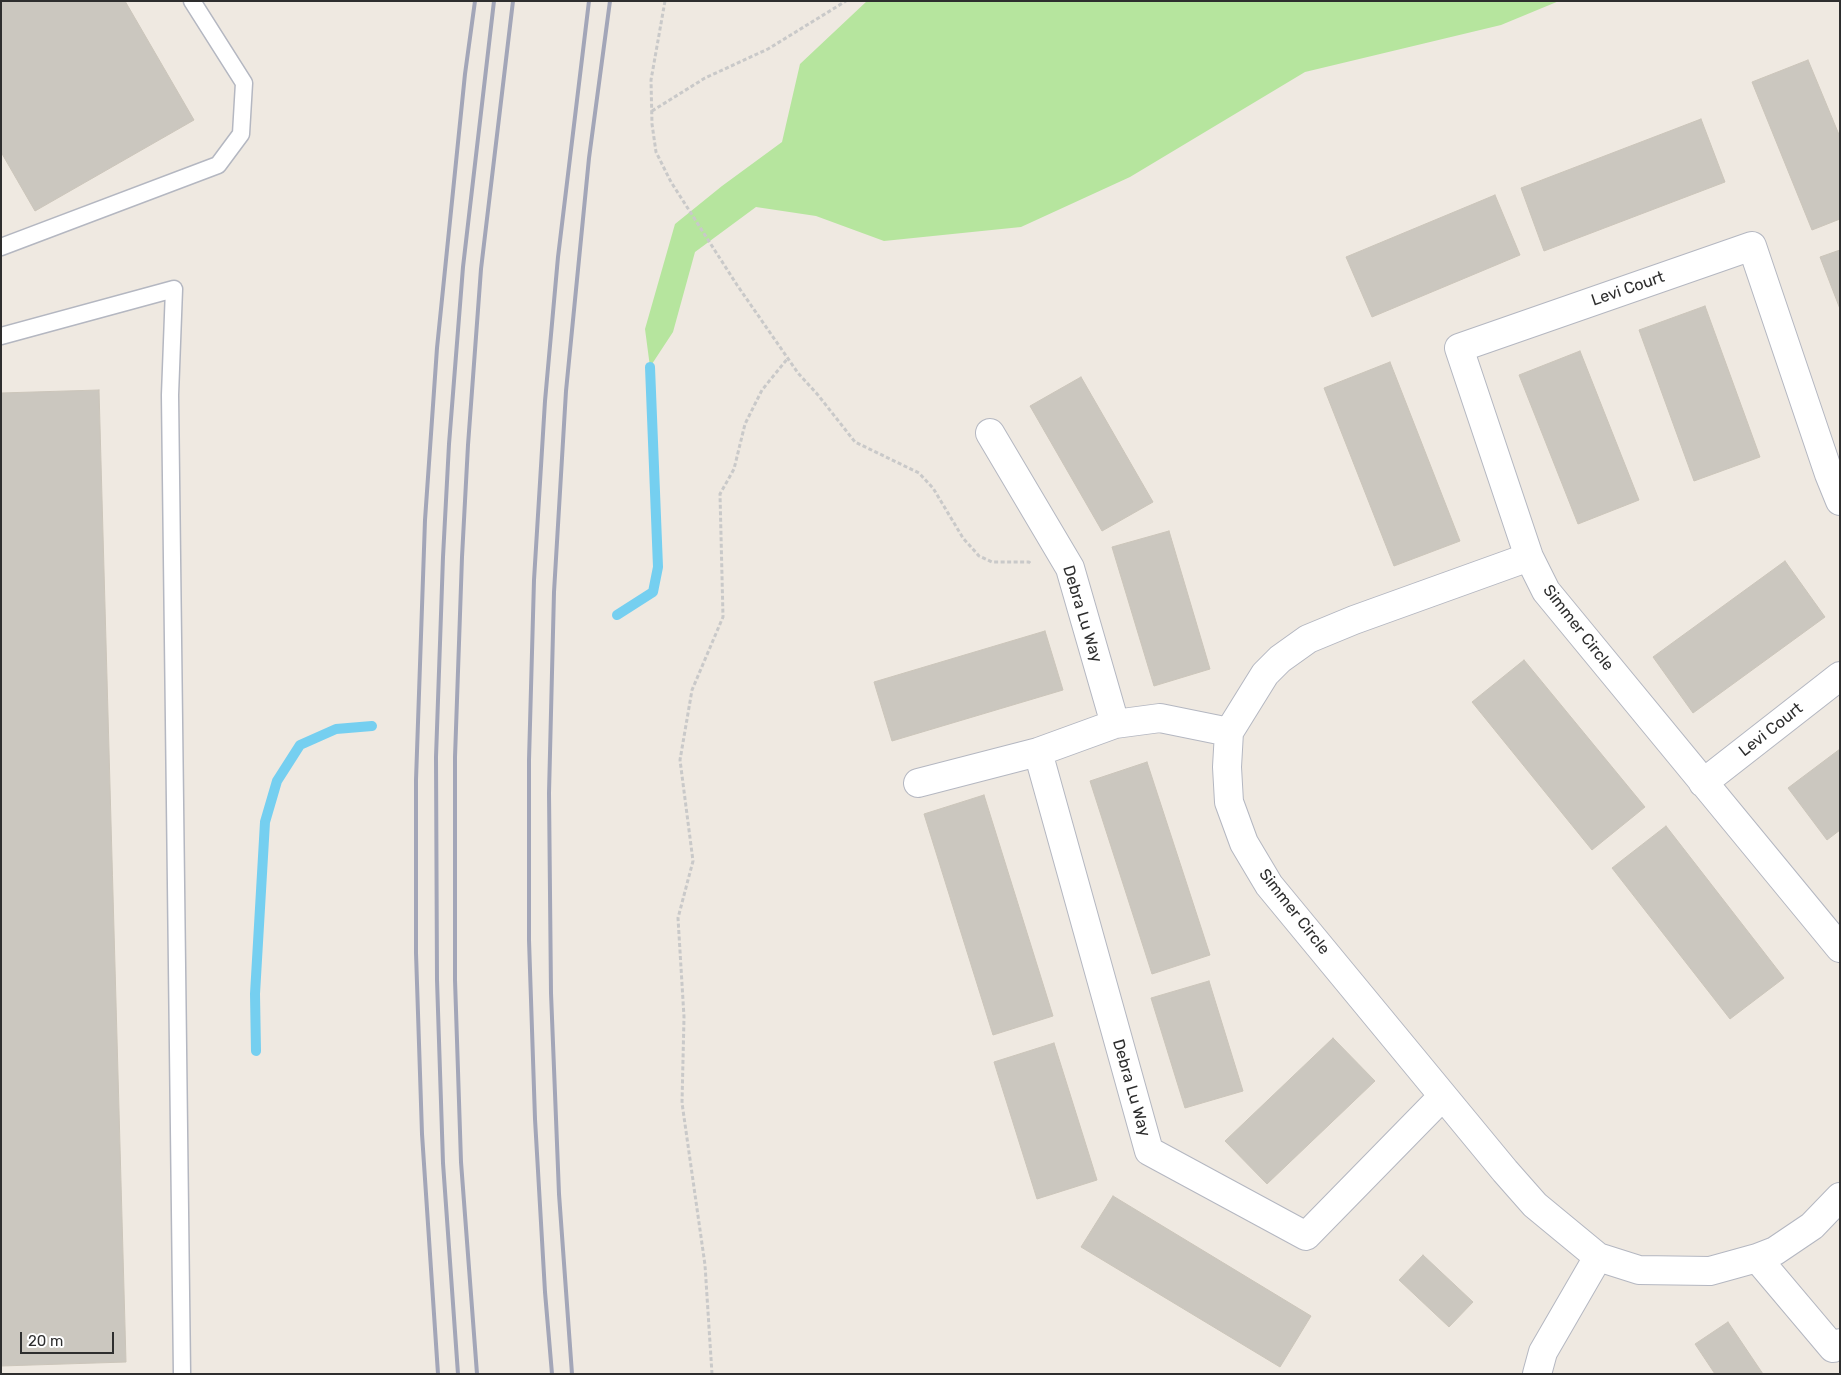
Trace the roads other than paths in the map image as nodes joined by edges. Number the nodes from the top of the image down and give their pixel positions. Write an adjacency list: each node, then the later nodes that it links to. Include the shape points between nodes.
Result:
1 (192, 1): 2 (lane, via 244,83 241,134 218,165)
2 (1, 247)
3 (1, 336): 19 (lane, via 174,289 170,395)
4 (990, 433): 8 (street, Debra Lu Way, via 1070,568)
5 (1840, 501): 6 (street, Levi Court, via 1752,246 1459,348)
6 (1529, 557): 9 (street, Simmer Circle, via 1354,620 1308,640 1265,674); 12 (street, Simmer Circle, via 1546,590)
7 (1840, 676): 12 (street, Levi Court)
8 (1115, 724): 9 (street, via 1160,718); 10 (street)
9 (1229, 732): 14 (street, Simmer Circle, via 1230,802 1244,843 1269,885)
10 (1038, 752): 11 (street); 14 (street, Debra Lu Way, via 1149,1151 1306,1236)
11 (918, 782)
12 (1703, 784): 13 (street, Simmer Circle)
13 (1840, 948)
14 (1442, 1096): 16 (street, Simmer Circle, via 1535,1205)
15 (1840, 1197): 17 (street, Simmer Circle, via 1812,1226 1775,1251)
16 (1598, 1257): 17 (street, Simmer Circle, via 1639,1270 1672,1272 1710,1271); 20 (street, via 1543,1352)
17 (1757, 1258): 18 (street, via 1833,1348)
18 (1840, 1343)
19 (182, 1374)
20 (1537, 1374)

